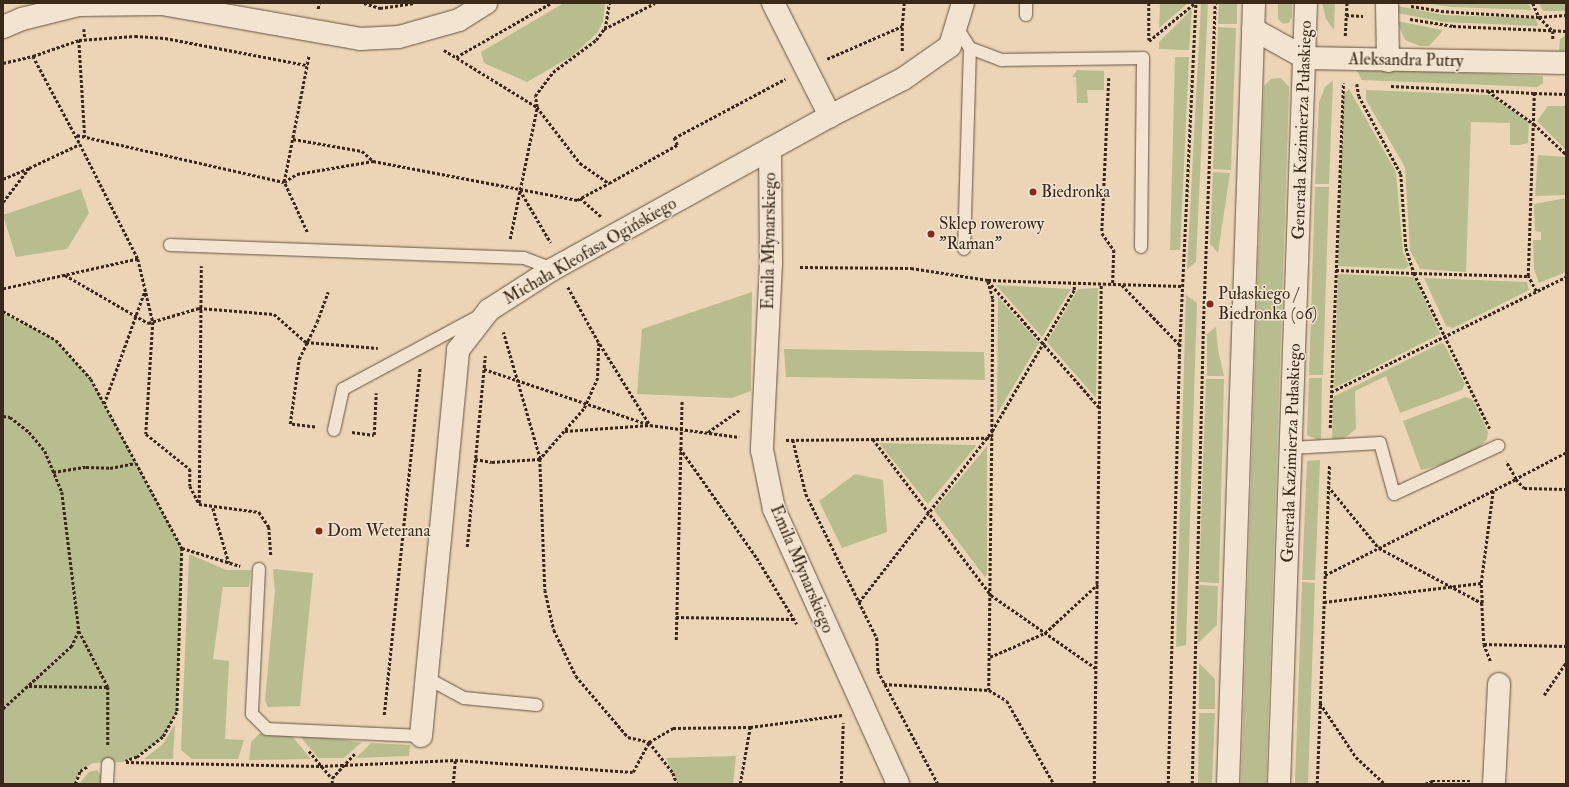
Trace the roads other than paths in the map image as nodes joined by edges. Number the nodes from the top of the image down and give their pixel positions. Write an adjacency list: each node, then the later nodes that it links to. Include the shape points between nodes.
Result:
1 (486, 3): 8 (street, via 459,20 433,29 399,37 360,39 162,4 78,5 22,19)
2 (773, 3): 14 (street)
3 (963, 3): 7 (street, Michała Kleofasa Ogińskiego)
4 (1254, 3): 9 (street)
5 (1306, 3): 11 (street, Generała Kazimierza Pułaskiego)
6 (1393, 9): 12 (street)
7 (956, 26): 10 (lane); 14 (street, Michała Kleofasa Ogińskiego, via 950,46 903,79)
8 (3, 27)
9 (1253, 29): 11 (street, Aleksandra Putry); 33 (street)
10 (970, 48): 17 (lane, via 1002,60 1143,58); 18 (lane)
11 (1305, 58): 12 (street, Aleksandra Putry); 23 (street, Generała Kazimierza Pułaskiego)
12 (1388, 61): 13 (street, Aleksandra Putry)
13 (1566, 63)
14 (830, 116): 15 (street, Michała Kleofasa Ogińskiego)
15 (770, 150): 19 (street, Michała Kleofasa Ogińskiego); 32 (street, Emila Młynarskiego, via 771,263 762,440 774,509)
16 (170, 245): 19 (lane, via 524,258)
17 (1141, 246)
18 (964, 250)
19 (559, 276): 20 (street, Michała Kleofasa Ogińskiego)
20 (489, 310): 21 (lane, via 343,388); 25 (street, Michała Kleofasa Ogińskiego, via 458,350)
21 (334, 430)
22 (1498, 446): 23 (lane, via 1394,494 1380,443)
23 (1291, 448): 34 (street, Generała Kazimierza Pułaskiego)
24 (259, 569): 28 (lane, via 252,714 267,729)
25 (427, 678): 27 (lane, via 464,698); 28 (street, Michała Kleofasa Ogińskiego)
26 (1499, 684): 30 (street)
27 (537, 705)
28 (421, 736)
29 (108, 764): 31 (lane)
30 (1494, 783)
31 (108, 784)
32 (898, 784)
33 (1228, 784)
34 (1279, 784)

